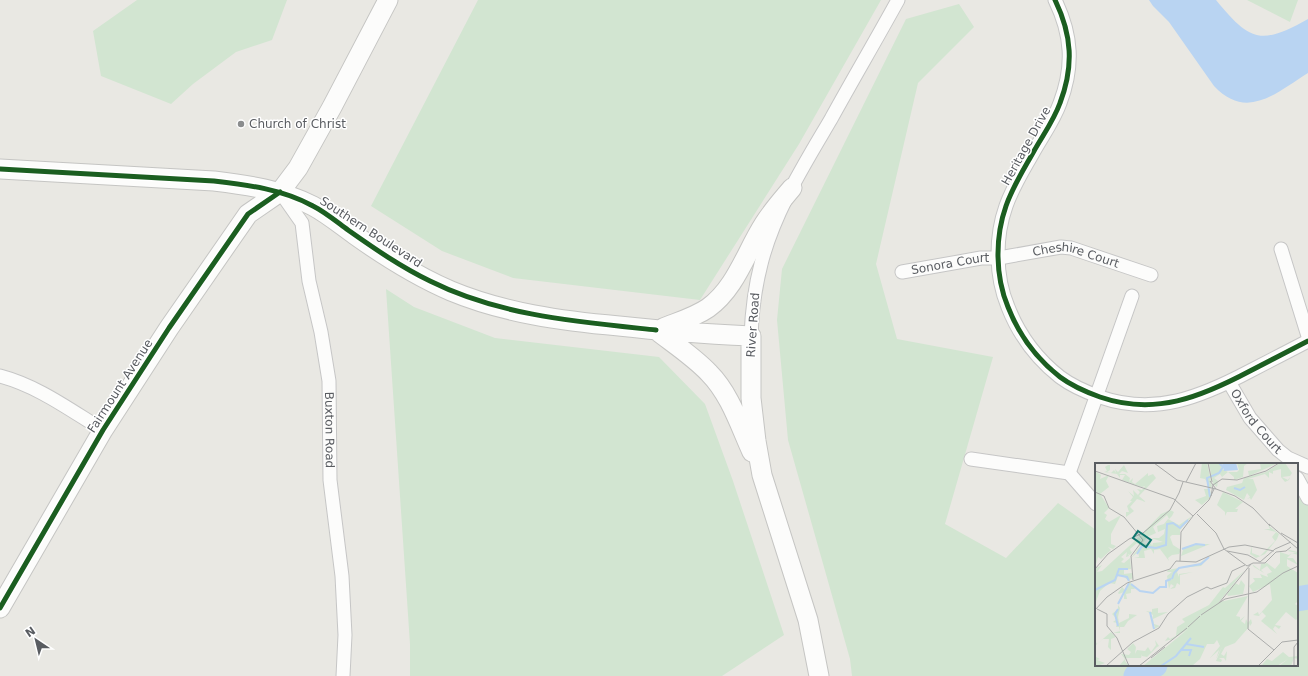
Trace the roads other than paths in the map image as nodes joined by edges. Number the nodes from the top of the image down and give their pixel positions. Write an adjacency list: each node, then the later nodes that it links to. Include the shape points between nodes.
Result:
1 (388, 0): 6 (main road, Fairmount Avenue, via 298,168)
2 (898, 0): 5 (street, River Road)
3 (1055, 0): 8 (street, Heritage Drive, via 1066,25 1069,42 1067,78 1060,104 1018,178 1006,205 999,242)
4 (0, 169): 6 (main road, Southern Boulevard, via 214,181)
5 (792, 188): 12 (main road, via 763,225 740,270 718,300 692,317); 13 (street, River Road, via 761,263 752,313)
6 (280, 192): 12 (main road, Southern Boulevard, via 314,206 397,264 452,292 495,306 539,316); 19 (main road, Fairmount Avenue, via 248,214 169,328); 30 (street, Buxton Road, via 302,222 309,281 329,381 330,480 342,576 345,635)
7 (1281, 249): 14 (street)
8 (999, 258): 9 (street, Sonora Court, via 981,258); 10 (street, Cheshire Court, via 1061,247 1071,248); 18 (street, Heritage Drive, via 1005,299 1024,339 1044,364 1062,378)
9 (902, 272)
10 (1151, 275)
11 (1132, 296): 18 (street)
12 (656, 330): 13 (main road, Southern Boulevard); 25 (main road, via 696,360 710,374 733,410)
13 (751, 336): 25 (main road, River Road, via 751,398)
14 (1308, 336)
15 (1308, 341): 17 (street, Heritage Drive)
16 (0, 376): 19 (street, via 47,395)
17 (1229, 382): 18 (street, Heritage Drive, via 1183,401 1160,404 1121,403); 21 (street, Oxford Court, via 1250,418)
18 (1096, 395): 24 (street)
19 (103, 430): 29 (main road, Fairmount Avenue)
20 (971, 459): 24 (street)
21 (1284, 461)
22 (1298, 464): 23 (street, Oxford Court)
23 (1308, 467)
24 (1069, 473): 28 (street)
25 (762, 475): 31 (main road, River Road, via 808,620)
26 (1298, 480): 27 (street)
27 (1308, 498)
28 (1095, 503)
29 (0, 608)
30 (343, 676)
31 (819, 676)

